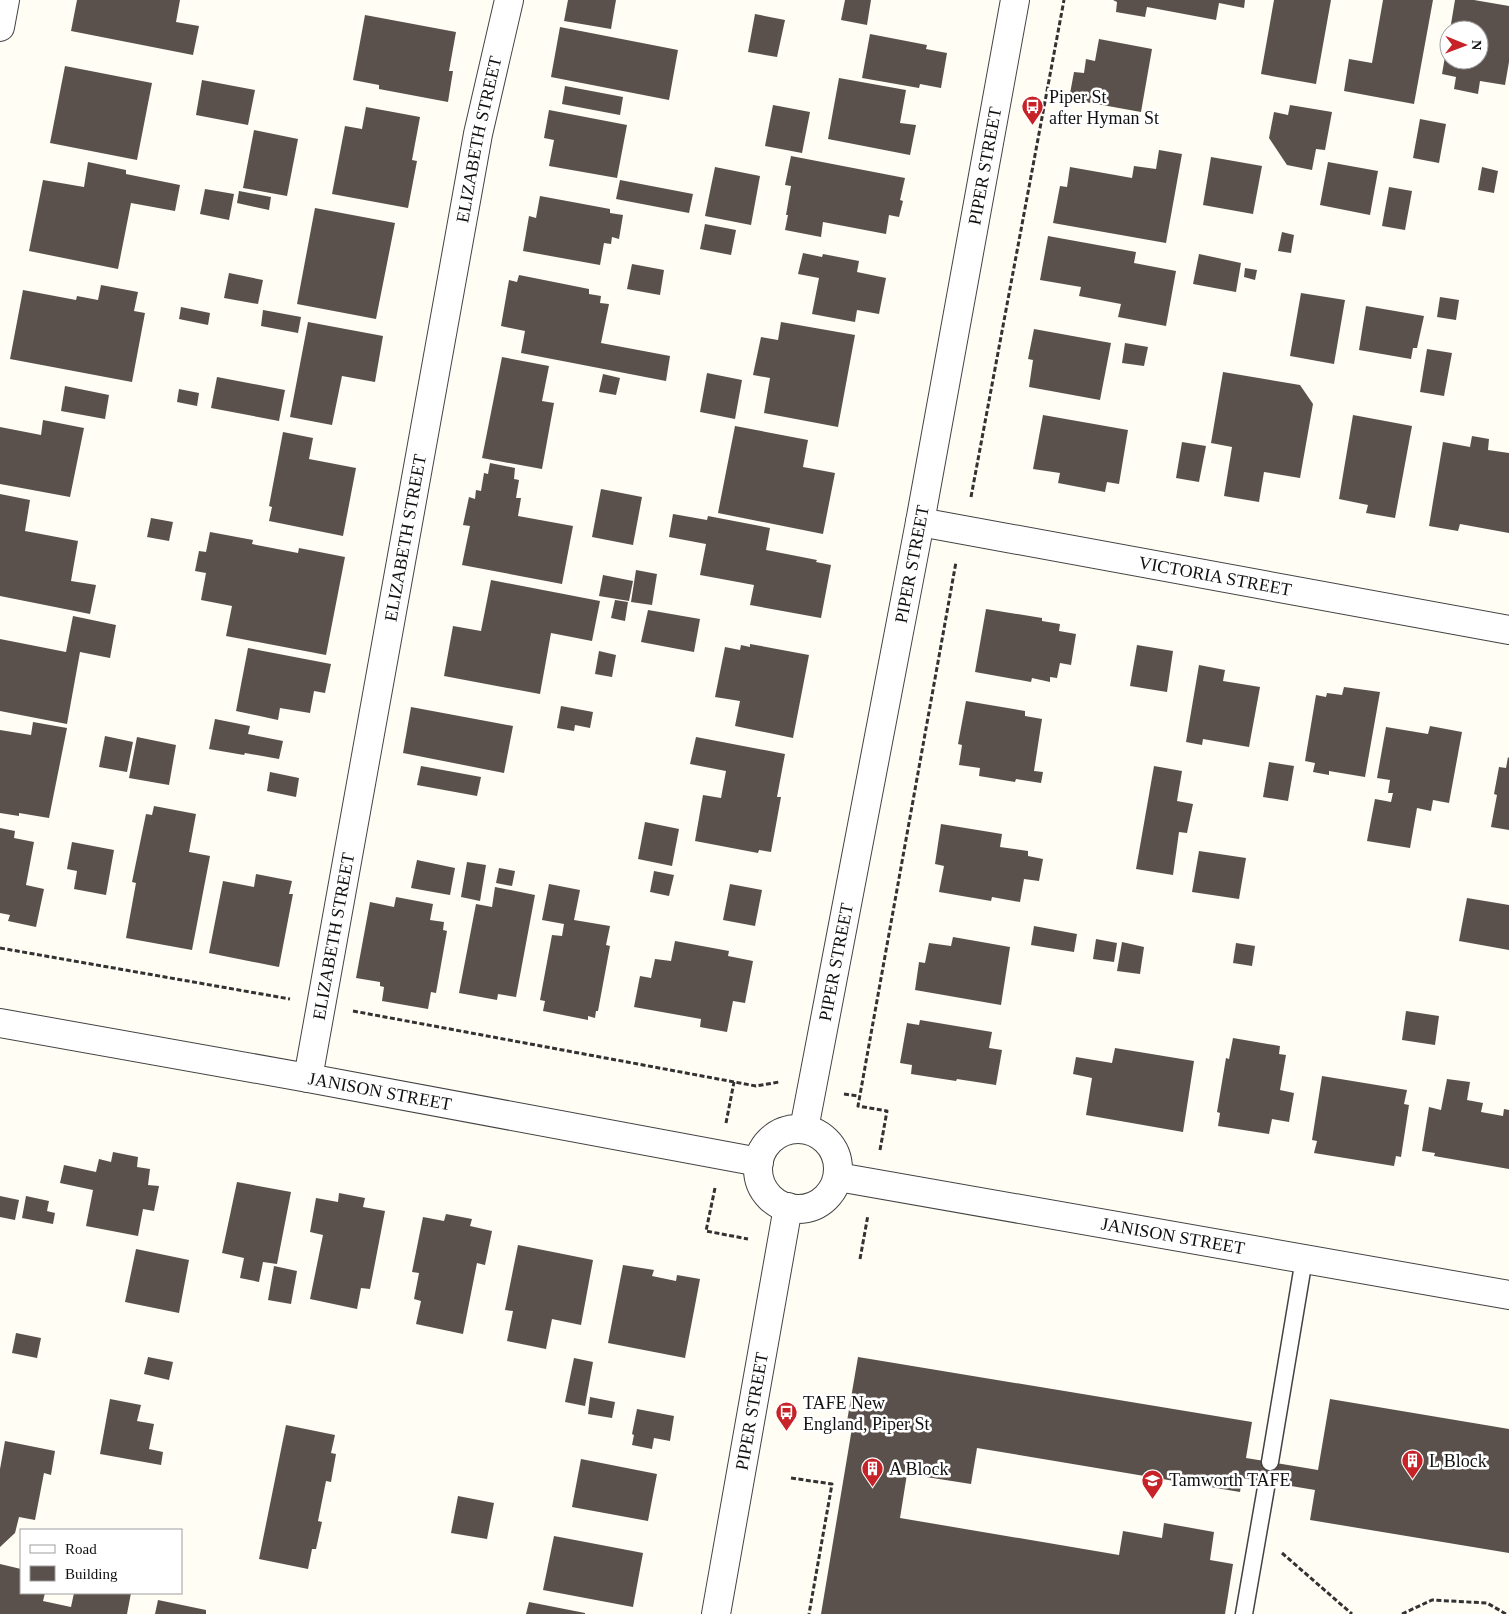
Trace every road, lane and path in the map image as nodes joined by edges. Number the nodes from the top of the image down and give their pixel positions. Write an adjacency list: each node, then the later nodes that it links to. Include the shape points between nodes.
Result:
1 (5, 0): 5 (street)
2 (509, 0): 14 (street, ELIZABETH STREET, via 478,134)
3 (1015, 0): 6 (street, PIPER STREET)
4 (1064, 0): 7 (path)
5 (0, 27)
6 (920, 522): 7 (street, VICTORIA STREET); 21 (street, PIPER STREET)
7 (965, 530): 9 (street, VICTORIA STREET)
8 (955, 567): 18 (path)
9 (1509, 630)
10 (0, 948): 11 (path)
11 (292, 1000)
12 (348, 1010): 15 (path)
13 (0, 1023): 14 (street, JANISON STREET)
14 (308, 1078): 22 (street, JANISON STREET)
15 (734, 1082): 16 (path, via 756,1086); 19 (path)
16 (780, 1082)
17 (847, 1094): 18 (path)
18 (860, 1096): 20 (path, via 858,1106 887,1111)
19 (729, 1110)
20 (884, 1127)
21 (804, 1129): 22 (street, via 792,1129 770,1140); 23 (street, via 827,1140 835,1151)
22 (759, 1162): 25 (street, via 765,1190 777,1203)
23 (838, 1177): 25 (street, via 825,1199 814,1206); 29 (street, JANISON STREET)
24 (712, 1199): 27 (path, via 706,1231)
25 (788, 1208): 35 (street, PIPER STREET)
26 (866, 1228): 28 (path)
27 (750, 1240)
28 (860, 1259)
29 (1304, 1259): 30 (street, JANISON STREET); 31 (lane)
30 (1509, 1295)
31 (1270, 1462)
32 (791, 1478): 36 (path, via 832,1484)
33 (1267, 1482): 34 (lane)
34 (1258, 1533): 37 (lane); 38 (path)
35 (716, 1614)
36 (810, 1614)
37 (1244, 1614)
38 (1352, 1614)
39 (1402, 1614): 40 (path, via 1432,1600 1487,1603)
40 (1506, 1614)

